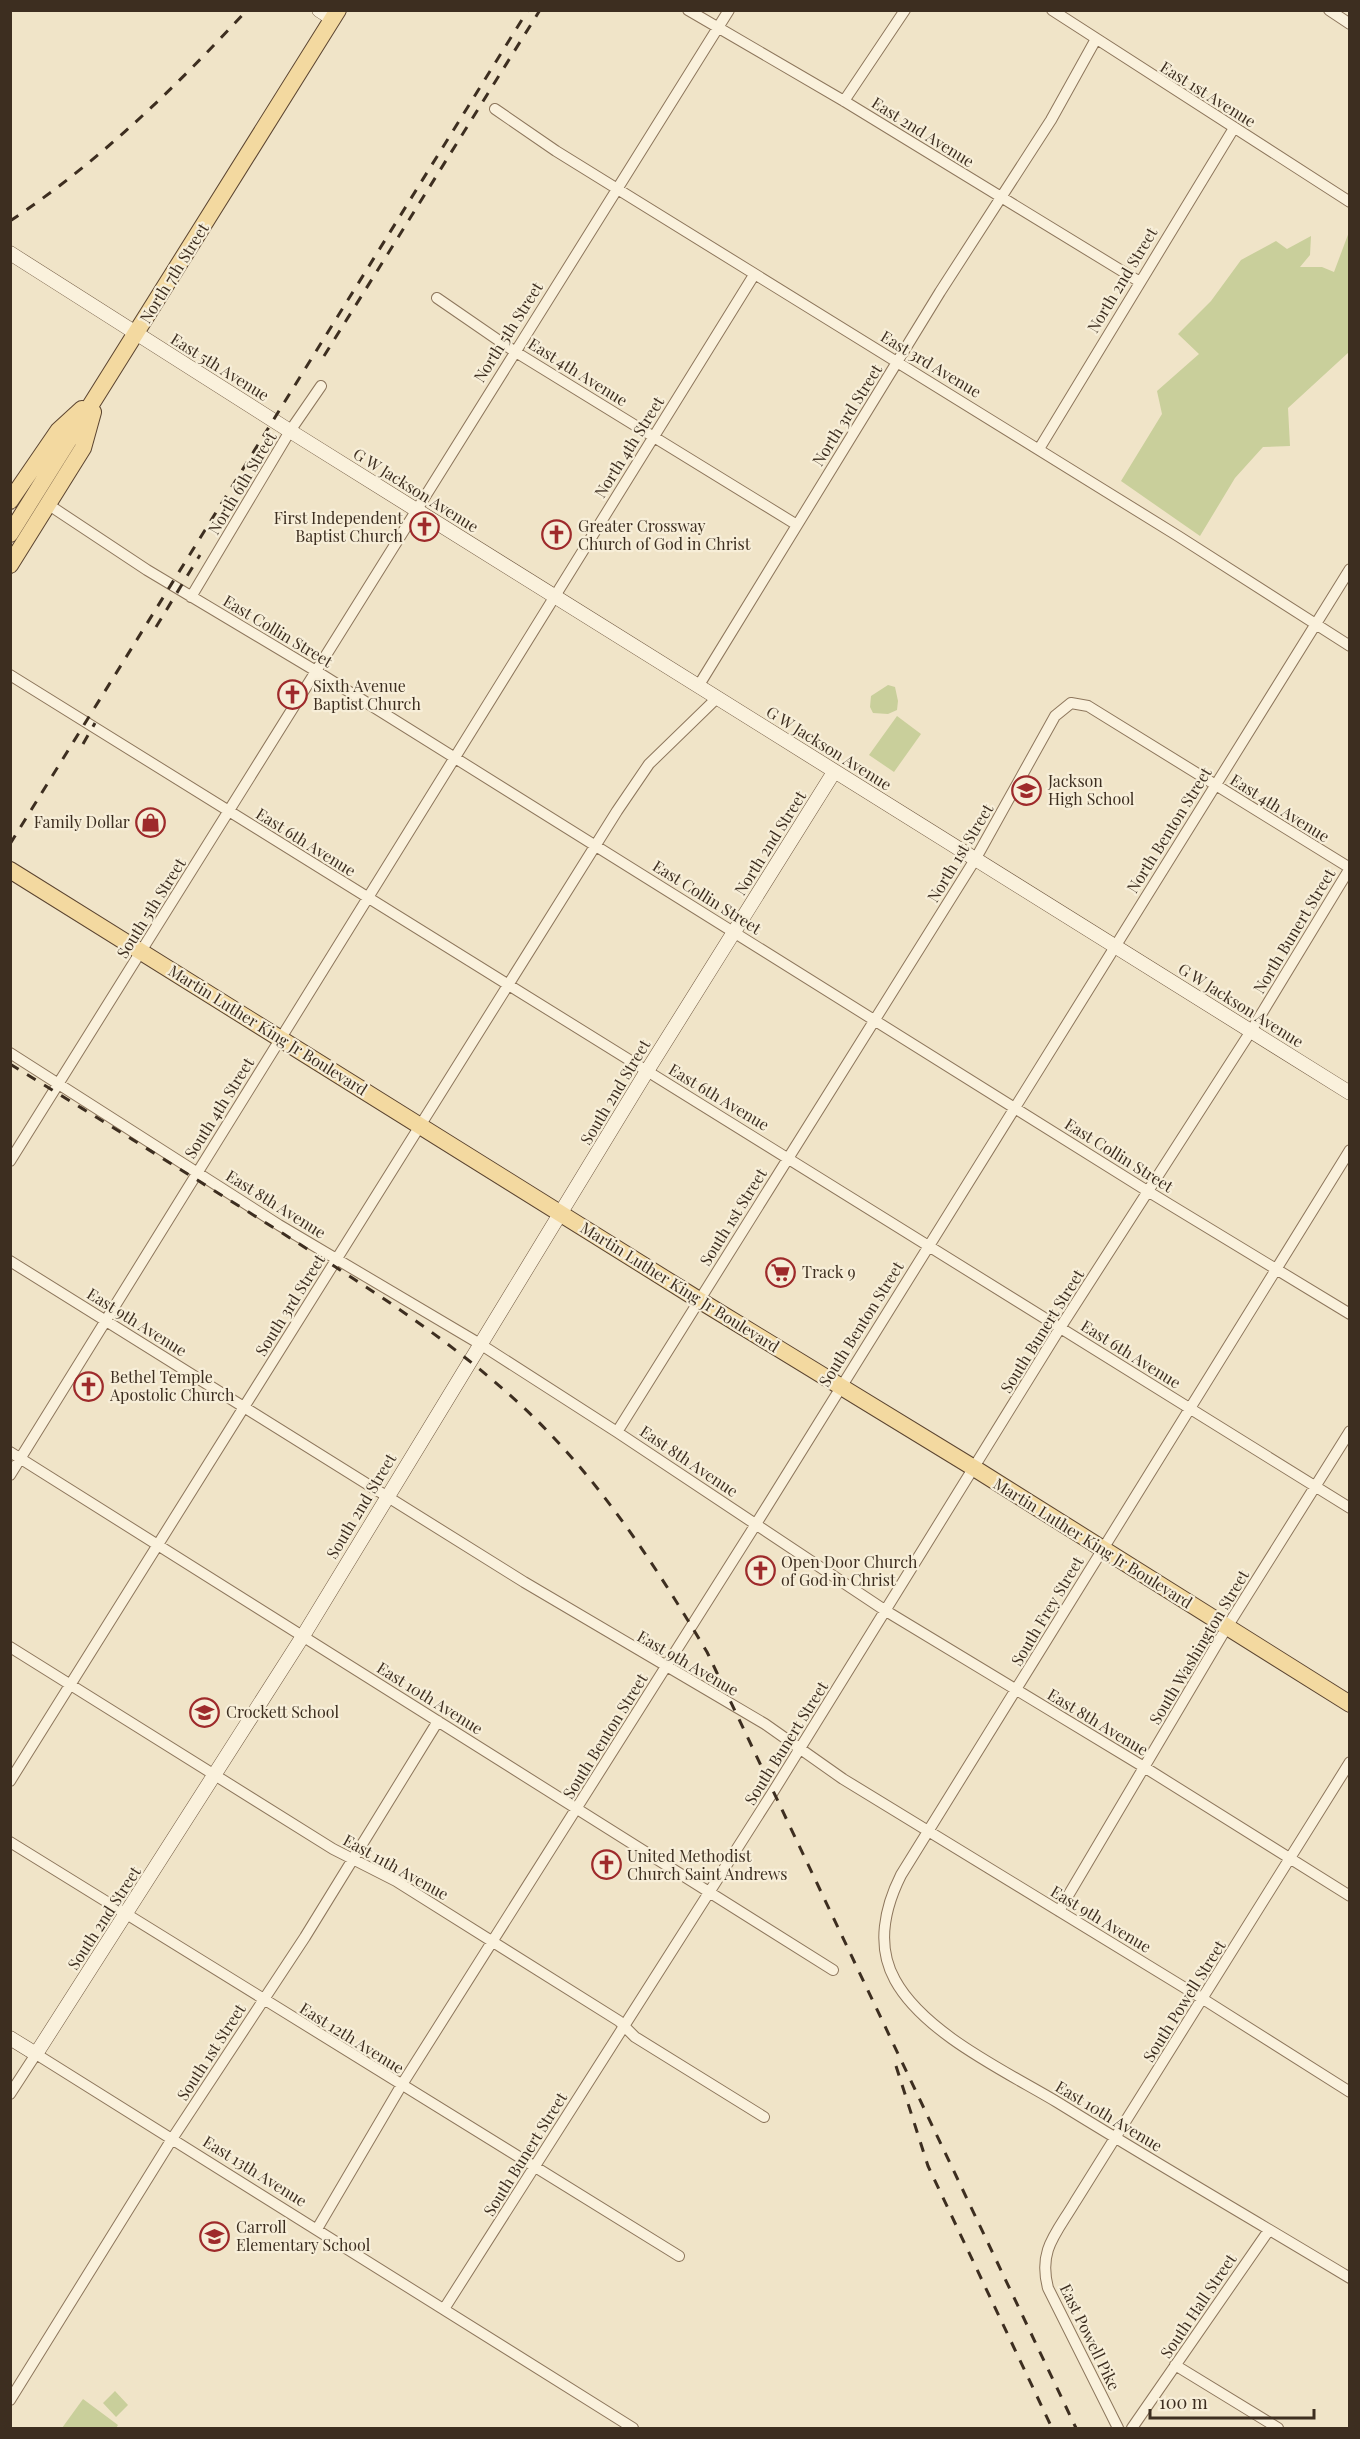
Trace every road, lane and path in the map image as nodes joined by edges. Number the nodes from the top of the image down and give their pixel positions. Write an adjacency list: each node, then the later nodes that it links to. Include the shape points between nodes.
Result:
1 (688, 10): 8 (street, East 2nd Avenue)
2 (729, 10): 8 (street, North 5th Street)
3 (905, 10): 10 (street)
4 (1052, 10): 9 (street, East 1st Avenue)
5 (1329, 10): 7 (street)
6 (330, 13): 20 (main road, North 7th Street)
7 (1350, 24)
8 (717, 29): 10 (street, East 2nd Avenue); 13 (street, North 5th Street)
9 (1096, 39): 12 (street, East 1st Avenue); 14 (street, North 3rd Street, via 1051,120)
10 (844, 101): 14 (street, East 2nd Avenue)
11 (495, 109): 13 (street, East 3rd Avenue, via 548,146)
12 (1234, 128): 15 (street, East 1st Avenue); 18 (street, North 2nd Street)
13 (617, 186): 17 (street, East 3rd Avenue); 21 (street, North 5th Street)
14 (1000, 198): 18 (street, East 2nd Avenue); 22 (street, North 3rd Street)
15 (1350, 202)
16 (10, 253): 20 (street, East 5th Avenue)
17 (754, 275): 22 (street, East 3rd Avenue); 26 (street, North 4th Street)
18 (1140, 282): 27 (street, North 2nd Street)
19 (437, 298): 21 (street, East 4th Avenue)
20 (136, 334): 24 (main road, North 7th Street); 25 (street, East 5th Avenue)
21 (514, 351): 26 (street, East 4th Avenue); 31 (street, North 5th Street)
22 (897, 363): 27 (street, East 3rd Avenue); 32 (street, North 3rd Street)
23 (321, 386): 25 (street, North 6th Street)
24 (98, 394): 28 (main road, via 58,431); 30 (main road, via 83,448); 33 (main road, North 7th Street)
25 (290, 431): 31 (street, G W Jackson Avenue); 37 (street, North 6th Street)
26 (653, 436): 32 (street, East 4th Avenue); 36 (street, North 4th Street)
27 (1039, 449): 38 (street, East 3rd Avenue)
28 (15, 483): 29 (main road)
29 (10, 501)
30 (49, 505): 34 (main road); 37 (street, East Collin Street)
31 (417, 509): 36 (street, G W Jackson Avenue); 40 (street, North 5th Street)
32 (797, 525): 42 (street, North 3rd Street)
33 (10, 534)
34 (10, 565)
35 (1350, 569): 38 (street, North Benton Street)
36 (554, 595): 42 (street, G W Jackson Avenue); 45 (street, North 4th Street)
37 (191, 597): 40 (street, East Collin Street)
38 (1314, 623): 39 (street, East 3rd Avenue); 47 (street, North Benton Street)
39 (1350, 646)
40 (316, 671): 45 (street, East Collin Street); 48 (street, South 5th Street)
41 (10, 675): 48 (street, East 6th Avenue)
42 (699, 685): 43 (street, G W Jackson Avenue)
43 (718, 697): 46 (street, G W Jackson Avenue); 49 (street, via 649,764)
44 (1071, 703): 47 (street, East 4th Avenue, via 1088,706); 50 (street, North 1st Street, via 1055,716)
45 (456, 758): 49 (street, East Collin Street); 53 (street, South 4th Street)
46 (834, 772): 50 (street, G W Jackson Avenue); 54 (street, North 2nd Street)
47 (1215, 785): 51 (street, East 4th Avenue); 55 (street, North Benton Street)
48 (229, 812): 53 (street, East 6th Avenue); 56 (street, South 5th Street)
49 (595, 846): 54 (street, East Collin Street); 57 (street, South 3rd Street)
50 (976, 858): 55 (street, G W Jackson Avenue); 58 (street, North 1st Street)
51 (1349, 868): 59 (street, North Bunert Street)
52 (10, 870): 56 (main road, Martin Luther King Jr Boulevard)
53 (368, 898): 57 (street, East 6th Avenue); 60 (street, South 4th Street)
54 (734, 931): 58 (street, East Collin Street); 62 (street, South 2nd Street)
55 (1115, 947): 59 (street, G W Jackson Avenue); 65 (street, North Benton Street)
56 (141, 951): 60 (main road, Martin Luther King Jr Boulevard); 63 (street, South 5th Street)
57 (509, 985): 62 (street, East 6th Avenue); 66 (street, South 3rd Street)
58 (874, 1018): 65 (street, East Collin Street); 68 (street, South 1st Street)
59 (1251, 1031): 64 (street, G W Jackson Avenue); 71 (street, North Bunert Street)
60 (281, 1038): 66 (main road, Martin Luther King Jr Boulevard); 70 (street, South 4th Street)
61 (10, 1053): 63 (street, East 8th Avenue)
62 (647, 1071): 68 (street, East 6th Avenue); 72 (street, South 2nd Street)
63 (58, 1084): 69 (street, South 5th Street); 70 (street, East 8th Avenue)
64 (1350, 1093)
65 (1014, 1107): 71 (street, East Collin Street); 73 (street, South Benton Street)
66 (420, 1125): 72 (main road, Martin Luther King Jr Boulevard); 74 (street, South 3rd Street)
67 (1350, 1150): 76 (street, South Frey Street)
68 (788, 1157): 73 (street, East 6th Avenue); 77 (street, South 1st Street)
69 (10, 1161)
70 (196, 1172): 74 (street, East 8th Avenue); 79 (street, South 4th Street)
71 (1149, 1192): 76 (street, East Collin Street); 80 (street, South Bunert Street)
72 (561, 1213): 77 (main road, Martin Luther King Jr Boulevard); 81 (street, South 2nd Street)
73 (927, 1247): 80 (street, East 6th Avenue); 82 (street, South Benton Street)
74 (337, 1259): 81 (street, East 8th Avenue); 83 (street, South 3rd Street)
75 (10, 1261): 79 (street, East 9th Avenue)
76 (1277, 1268): 78 (street, East Collin Street); 84 (street, South Frey Street)
77 (699, 1300): 82 (main road, Martin Luther King Jr Boulevard); 85 (street, South 1st Street)
78 (1350, 1314)
79 (106, 1320): 83 (street, East 9th Avenue); 88 (street, South 4th Street)
80 (1060, 1328): 84 (street, East 6th Avenue); 89 (street, South Bunert Street)
81 (480, 1344): 85 (street, East 8th Avenue); 92 (street, South 2nd Street)
82 (840, 1387): 89 (main road, Martin Luther King Jr Boulevard); 94 (street, South Benton Street)
83 (244, 1407): 92 (street, East 9th Avenue); 95 (street, South 3rd Street)
84 (1191, 1408): 91 (street, East 6th Avenue); 96 (street, South Frey Street)
85 (617, 1431): 94 (street, East 8th Avenue)
86 (1350, 1431): 91 (street, South Washington Street)
87 (10, 1452): 88 (street, East 10th Avenue)
88 (21, 1458): 90 (street, South 4th Street); 95 (street, East 10th Avenue)
89 (974, 1468): 96 (main road, Martin Luther King Jr Boulevard); 97 (street, South Bunert Street)
90 (10, 1475)
91 (1315, 1486): 93 (street, East 6th Avenue); 98 (street, South Washington Street)
92 (387, 1495): 99 (street, South 2nd Street); 101 (street, East 9th Avenue)
93 (1350, 1508)
94 (756, 1524): 97 (street, East 8th Avenue); 101 (street, South Benton Street)
95 (158, 1545): 99 (street, East 10th Avenue); 102 (street, South 3rd Street)
96 (1102, 1548): 98 (main road, Martin Luther King Jr Boulevard); 103 (street, South Frey Street)
97 (886, 1611): 103 (street, East 8th Avenue); 106 (street, South Bunert Street)
98 (1227, 1627): 104 (main road, Martin Luther King Jr Boulevard); 108 (street, South Washington Street)
99 (303, 1636): 105 (street, East 10th Avenue); 109 (street, South 2nd Street)
100 (10, 1647): 102 (street, East 11th Avenue)
101 (665, 1667): 106 (street, East 9th Avenue, via 765,1724); 111 (street, South Benton Street)
102 (71, 1685): 109 (street, East 11th Avenue); 110 (street, South 3rd Street)
103 (1016, 1691): 108 (street, East 8th Avenue); 112 (street, South Frey Street)
104 (1350, 1704)
105 (438, 1720): 111 (street, East 10th Avenue); 115 (street, South 1st Street)
106 (800, 1749): 112 (street, East 9th Avenue); 116 (street, South Bunert Street)
107 (1350, 1762): 114 (street, South Powell Street)
108 (1144, 1767): 114 (street, East 8th Avenue); 118 (street, South Washington Street)
109 (215, 1776): 115 (street, East 11th Avenue); 119 (street, South 2nd Street)
110 (10, 1781)
111 (578, 1809): 116 (street, East 10th Avenue); 120 (street, South Benton Street)
112 (928, 1832): 118 (street, East 9th Avenue); 121 (street, South Frey Street, via 894,1890 886,1912)
113 (10, 1842): 119 (street, East 12th Avenue)
114 (1290, 1858): 117 (street, East 8th Avenue); 123 (street, South Powell Street)
115 (353, 1859): 120 (street, East 11th Avenue); 124 (street, South 1st Street)
116 (711, 1891): 122 (street, East 10th Avenue); 125 (street, South Bunert Street)
117 (1350, 1896)
118 (1059, 1911): 123 (street, East 9th Avenue)
119 (125, 1914): 124 (street, East 12th Avenue); 127 (street, South 2nd Street)
120 (492, 1941): 125 (street, East 11th Avenue); 128 (street, South Benton Street)
121 (884, 1948): 132 (street, East 10th Avenue, via 895,1980 939,2028)
122 (833, 1970)
123 (1203, 1999): 129 (street, East 9th Avenue); 132 (street, South Powell Street)
124 (263, 2000): 128 (street, East 12th Avenue); 133 (street, South 1st Street)
125 (624, 2026): 131 (street, East 11th Avenue, via 634,2037); 134 (street, South Bunert Street)
126 (10, 2038): 127 (street, East 13th Avenue)
127 (36, 2054): 130 (street, South 2nd Street); 133 (street, East 13th Avenue)
128 (401, 2086): 134 (street, East 12th Avenue); 135 (street, South Benton Street)
129 (1348, 2087)
130 (10, 2094)
131 (764, 2117)
132 (1115, 2138): 136 (street, East 10th Avenue); 138 (street, South Powell Street)
133 (172, 2139): 135 (street, East 13th Avenue); 142 (street, South 1st Street)
134 (535, 2168): 137 (street, East 12th Avenue); 140 (street, South Bunert Street)
135 (317, 2229): 140 (street, East 13th Avenue)
136 (1269, 2230): 139 (street, East 10th Avenue); 141 (street, South Hall Street)
137 (679, 2256)
138 (1045, 2256): 144 (street, East Powell Pike, via 1043,2269 1048,2289)
139 (1350, 2278)
140 (444, 2309): 143 (street, East 13th Avenue)
141 (1175, 2365): 145 (street, South Hall Street); 146 (street)
142 (10, 2400)
143 (633, 2428)
144 (1118, 2428)
145 (1132, 2428)
146 (1278, 2428)

